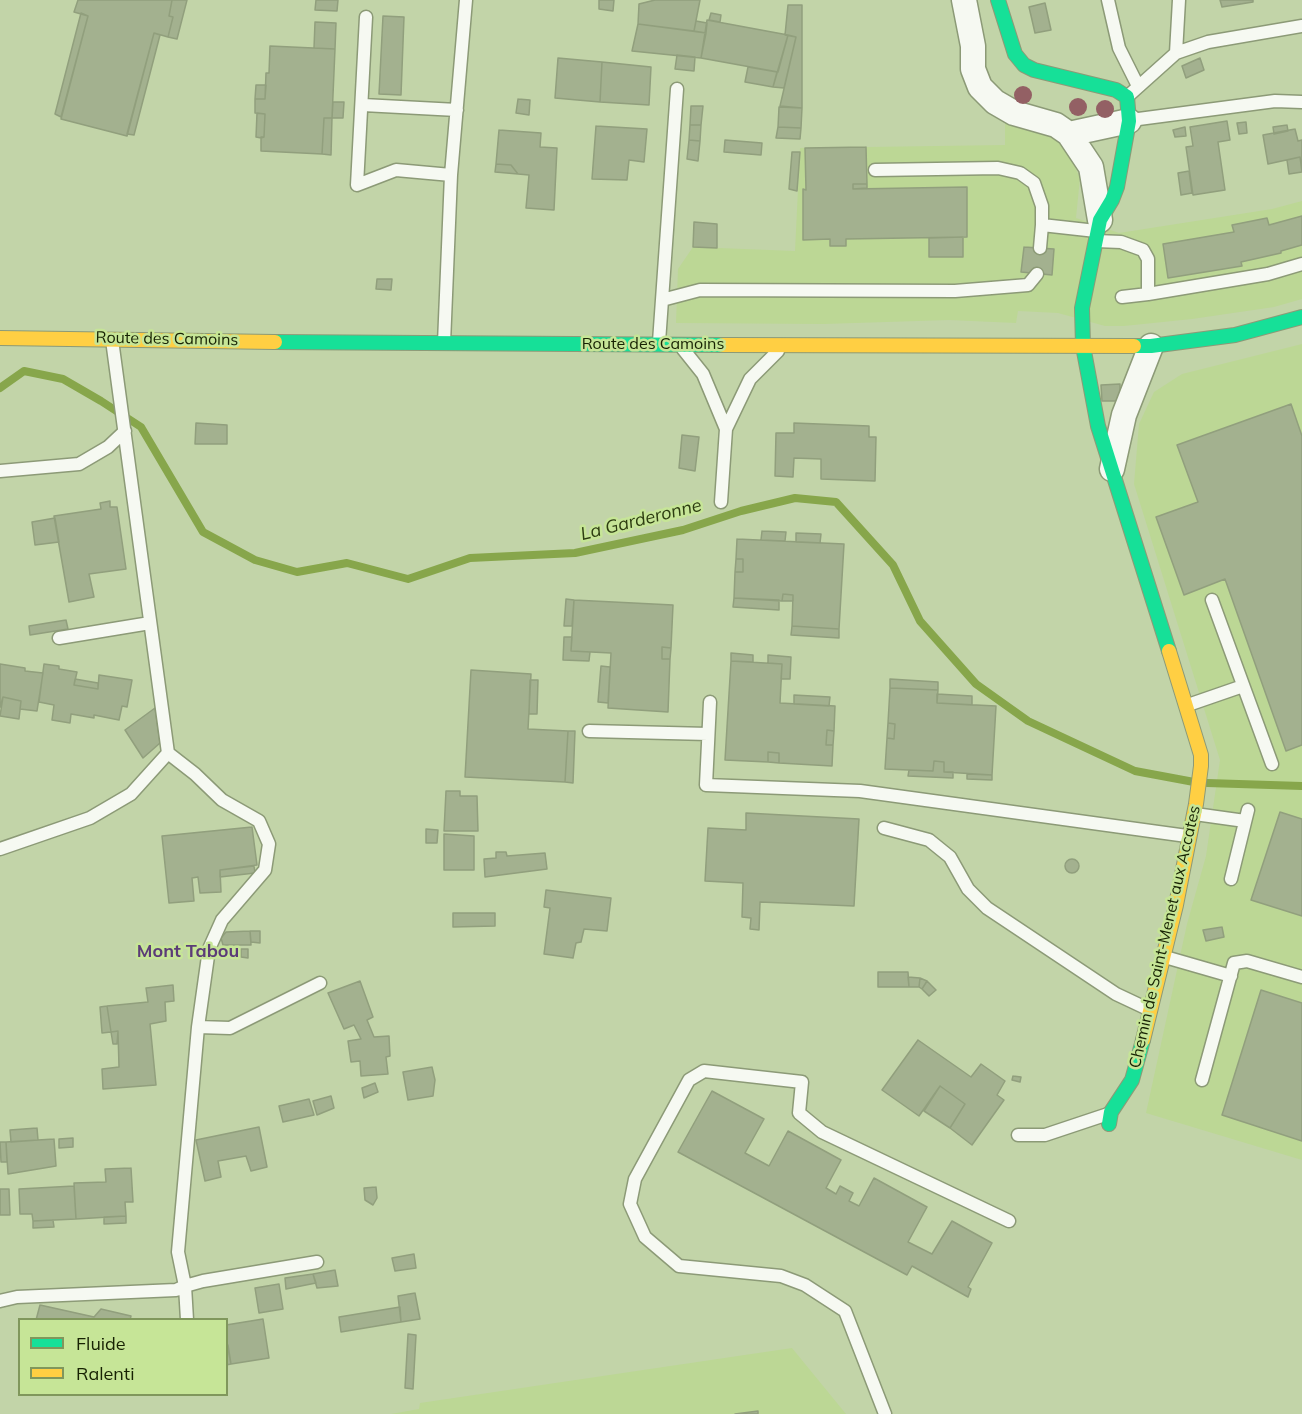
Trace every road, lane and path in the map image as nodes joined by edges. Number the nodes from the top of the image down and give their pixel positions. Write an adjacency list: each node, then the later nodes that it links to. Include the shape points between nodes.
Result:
1 (466, 0): 14 (lane)
2 (964, 0): 16 (street, via 973,69 980,87 1014,113 1056,125)
3 (998, 0): 11 (main road, via 1016,54 1024,65 1116,90)
4 (1108, 0): 9 (lane, via 1119,48)
5 (1179, 0): 8 (lane)
6 (366, 17): 13 (lane)
7 (1302, 26): 8 (lane, via 1208,42)
8 (1176, 53): 9 (lane)
9 (1138, 86): 11 (lane)
10 (677, 89): 26 (lane)
11 (1127, 97): 15 (main road, Chemin de Saint-Menet aux Accates)
12 (1302, 102): 15 (lane, via 1275,101)
13 (363, 105): 14 (lane); 18 (lane, via 357,185 396,170)
14 (457, 110): 18 (lane)
15 (1129, 121): 16 (street); 20 (main road, Chemin de Saint-Menet aux Accates, via 1117,187)
16 (1070, 134): 20 (street, Chemin de Saint-Menet aux Accates, via 1090,167)
17 (876, 170): 19 (lane, via 998,168 1020,173 1034,183 1042,206)
18 (451, 175): 31 (lane)
19 (1042, 225): 20 (lane); 21 (lane)
20 (1098, 230): 24 (lane, via 1143,250 1148,259); 34 (main road, Chemin de Saint-Menet aux Accates, via 1082,308)
21 (1040, 248)
22 (1302, 264): 24 (lane, via 1268,274)
23 (1037, 274): 26 (lane, via 1028,285 956,291 700,290)
24 (1148, 294): 25 (lane)
25 (1122, 297)
26 (662, 300): 30 (lane)
27 (1302, 317): 35 (main road, Route des Camoins, via 1235,335)
28 (0, 338): 29 (main road, Route des Camoins)
29 (112, 339): 31 (main road, Route des Camoins); 37 (lane)
30 (659, 343): 31 (main road, Route des Camoins); 32 (main road, Route des Camoins)
31 (444, 344)
32 (679, 344): 33 (main road, Route des Camoins); 36 (lane, via 703,374)
33 (784, 346): 34 (main road, Route des Camoins); 36 (lane, via 750,379)
34 (1083, 346): 35 (main road, Route des Camoins); 38 (main road, Chemin de Saint-Menet aux Accates, via 1098,426)
35 (1151, 346): 38 (street, Chemin de Saint-Menet aux Accates, via 1124,415)
36 (726, 429): 40 (lane)
37 (125, 431): 39 (lane, via 108,447 79,464); 42 (lane)
38 (1112, 469): 46 (main road, Chemin de Saint-Menet aux Accates)
39 (0, 471)
40 (721, 502)
41 (1212, 600): 44 (lane)
42 (150, 623): 43 (lane); 49 (lane)
43 (59, 638)
44 (1244, 686): 46 (lane); 50 (lane)
45 (710, 702): 48 (lane)
46 (1186, 705): 51 (main road, Chemin de Saint-Menet aux Accates, via 1201,755)
47 (589, 731): 48 (lane)
48 (708, 734): 53 (lane, via 706,785 860,791)
49 (168, 753): 54 (lane, via 131,794 90,818); 61 (lane, via 222,800 259,821 269,843 266,870 222,920 209,949)
50 (1272, 764)
51 (1195, 809): 53 (main road, Chemin de Saint-Menet aux Accates); 55 (lane, via 1247,815)
52 (884, 828): 60 (lane, via 929,840 950,857 968,889 987,908 1116,994)
53 (1189, 836): 56 (main road, Chemin de Saint-Menet aux Accates)
54 (0, 849)
55 (1231, 879)
56 (1163, 957): 57 (lane); 60 (main road, Chemin de Saint-Menet aux Accates)
57 (1231, 976): 58 (lane, via 1234,963 1247,961); 62 (lane)
58 (1302, 977)
59 (320, 982): 61 (lane, via 230,1029)
60 (1151, 1010): 63 (main road, Chemin de Saint-Menet aux Accates, via 1132,1080)
61 (198, 1027): 67 (lane, via 178,1252)
62 (1202, 1080)
63 (1110, 1118): 64 (lane, via 1045,1135)
64 (1018, 1135)
65 (1009, 1221): 70 (lane, via 822,1132 799,1113 802,1082 704,1071 689,1080 635,1179 630,1204 645,1237 679,1266 781,1275 806,1285 845,1311)
66 (316, 1262): 67 (lane)
67 (185, 1286): 68 (lane, via 176,1290); 69 (lane)
68 (0, 1301)
69 (187, 1318)
70 (885, 1414)

